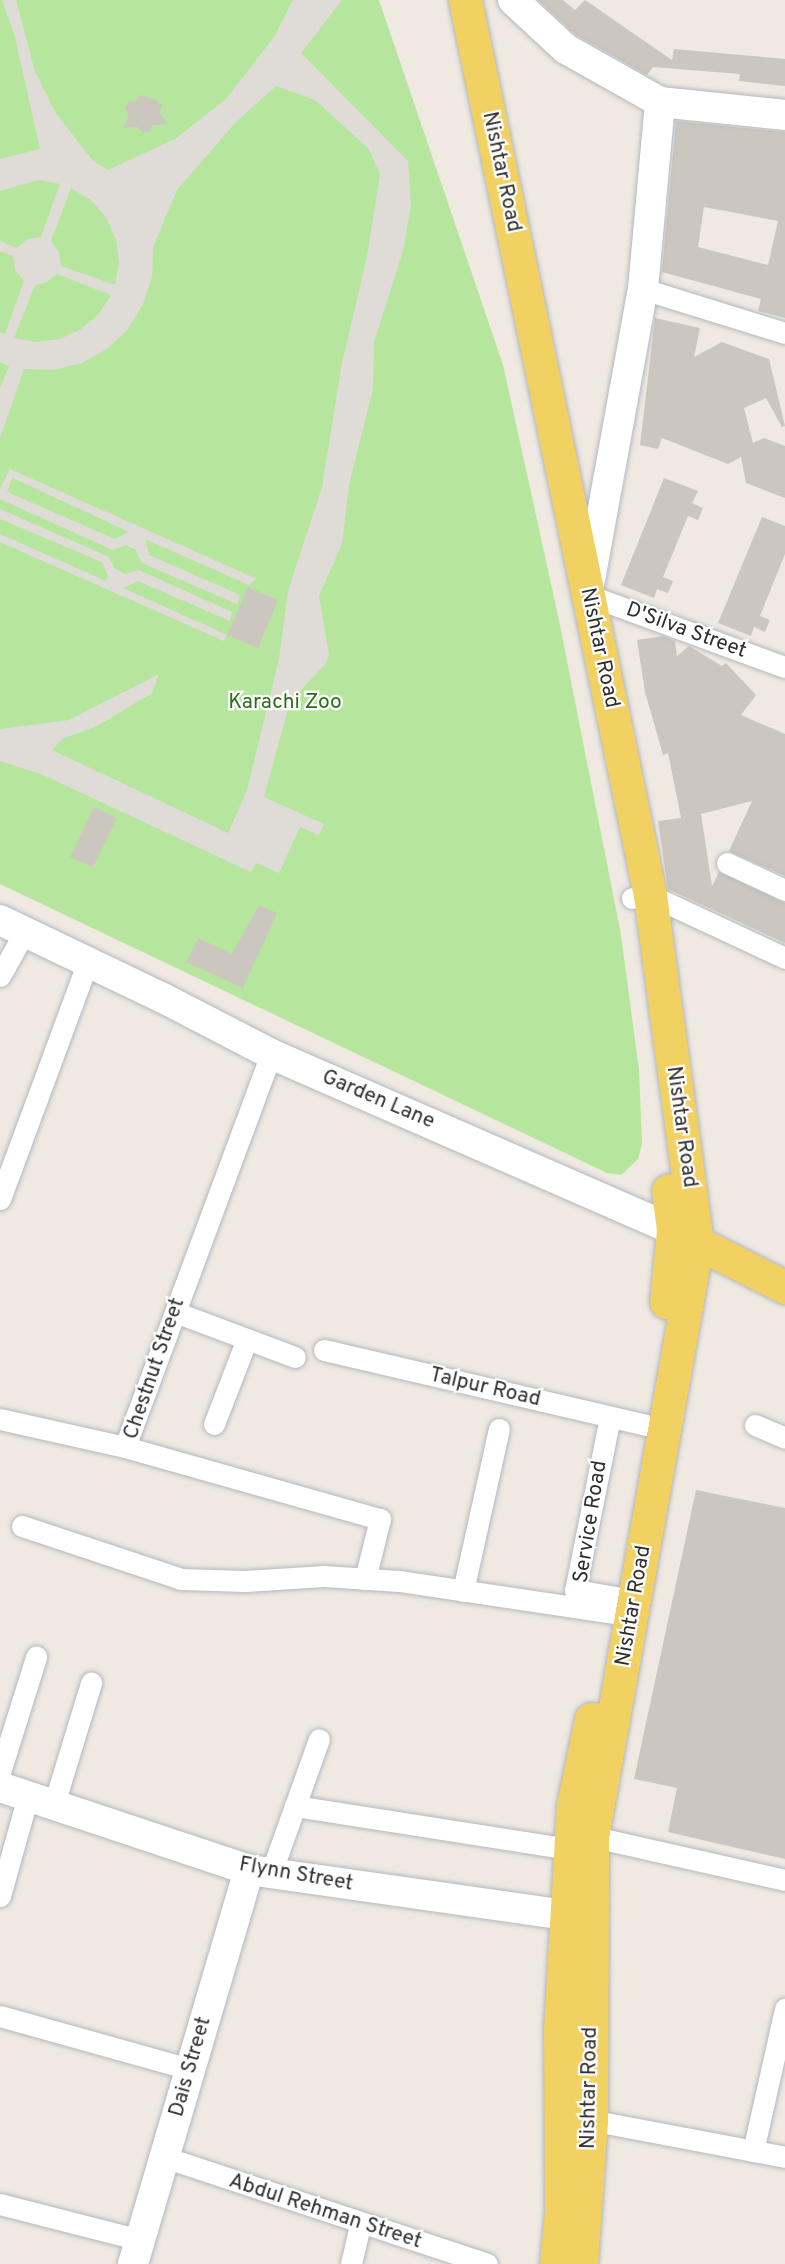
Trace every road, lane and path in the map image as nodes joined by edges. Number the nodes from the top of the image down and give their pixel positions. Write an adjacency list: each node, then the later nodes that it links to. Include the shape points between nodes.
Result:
1 (447, 0): 12 (main road, Nishtar Road, via 569,544)
2 (465, 0): 8 (main road, Nishtar Road)
3 (513, 0): 4 (street, via 566,49)
4 (660, 102): 5 (street); 6 (street)
5 (785, 115)
6 (643, 289): 7 (street); 8 (street)
7 (785, 333)
8 (588, 595): 9 (street, D'Silva Street); 12 (main road, Nishtar Road)
9 (785, 667)
10 (727, 863): 11 (street)
11 (785, 890)
12 (641, 896): 14 (street); 19 (main road, Nishtar Road)
13 (12, 927): 15 (street, Garden Lane); 16 (street)
14 (785, 958)
15 (88, 961): 17 (street, Garden Lane); 18 (street)
16 (0, 976)
17 (271, 1054): 19 (street, Garden Lane); 21 (street, Chestnut Street)
18 (0, 1199)
19 (685, 1237): 20 (main road); 28 (main road, Nishtar Road, via 670,1280); 44 (main road, Nishtar Road)
20 (785, 1287)
21 (175, 1312): 22 (street); 32 (street, Chestnut Street)
22 (247, 1339): 24 (street); 27 (street)
23 (324, 1350): 25 (street, Talpur Road)
24 (295, 1357)
25 (610, 1417): 28 (street, Talpur Road); 36 (street, Service Road, via 576,1590)
26 (0, 1419): 32 (street)
27 (214, 1424)
28 (646, 1425): 36 (main road, Nishtar Road)
29 (755, 1425): 31 (street)
30 (499, 1429): 35 (street)
31 (785, 1438)
32 (125, 1447): 34 (street, Chestnut Street, via 380,1519)
33 (22, 1526): 34 (street, via 181,1579)
34 (365, 1579): 35 (street)
35 (463, 1591): 36 (street)
36 (614, 1605): 44 (main road, Nishtar Road, via 573,1805)
37 (36, 1657): 40 (street)
38 (91, 1683): 42 (street)
39 (319, 1739): 43 (street)
40 (0, 1772)
41 (0, 1787): 42 (street, Flynn Street)
42 (41, 1800): 45 (street, Flynn Street); 47 (street)
43 (295, 1806): 44 (street); 45 (street)
44 (578, 1839): 46 (street); 48 (main road, Nishtar Road); 52 (main road, Nishtar Road)
45 (260, 1871): 48 (street, Flynn Street); 51 (street, Dais Street)
46 (785, 1880)
47 (0, 1896)
48 (566, 1915): 52 (main road, Nishtar Road, via 560,2029)
49 (785, 2009): 53 (street)
50 (0, 2016): 51 (street)
51 (190, 2069): 54 (street, Dais Street)
52 (576, 2118): 53 (street); 61 (main road, Nishtar Road); 62 (main road, Nishtar Road)
53 (753, 2151): 55 (street)
54 (164, 2157): 57 (street, Abdul Rehman Street); 58 (street, Dais Street)
55 (785, 2157)
56 (0, 2204): 58 (street)
57 (360, 2225): 59 (street); 60 (street, Abdul Rehman Street)
58 (137, 2252)
59 (351, 2264)
60 (487, 2264)
61 (556, 2264)
62 (581, 2264)

